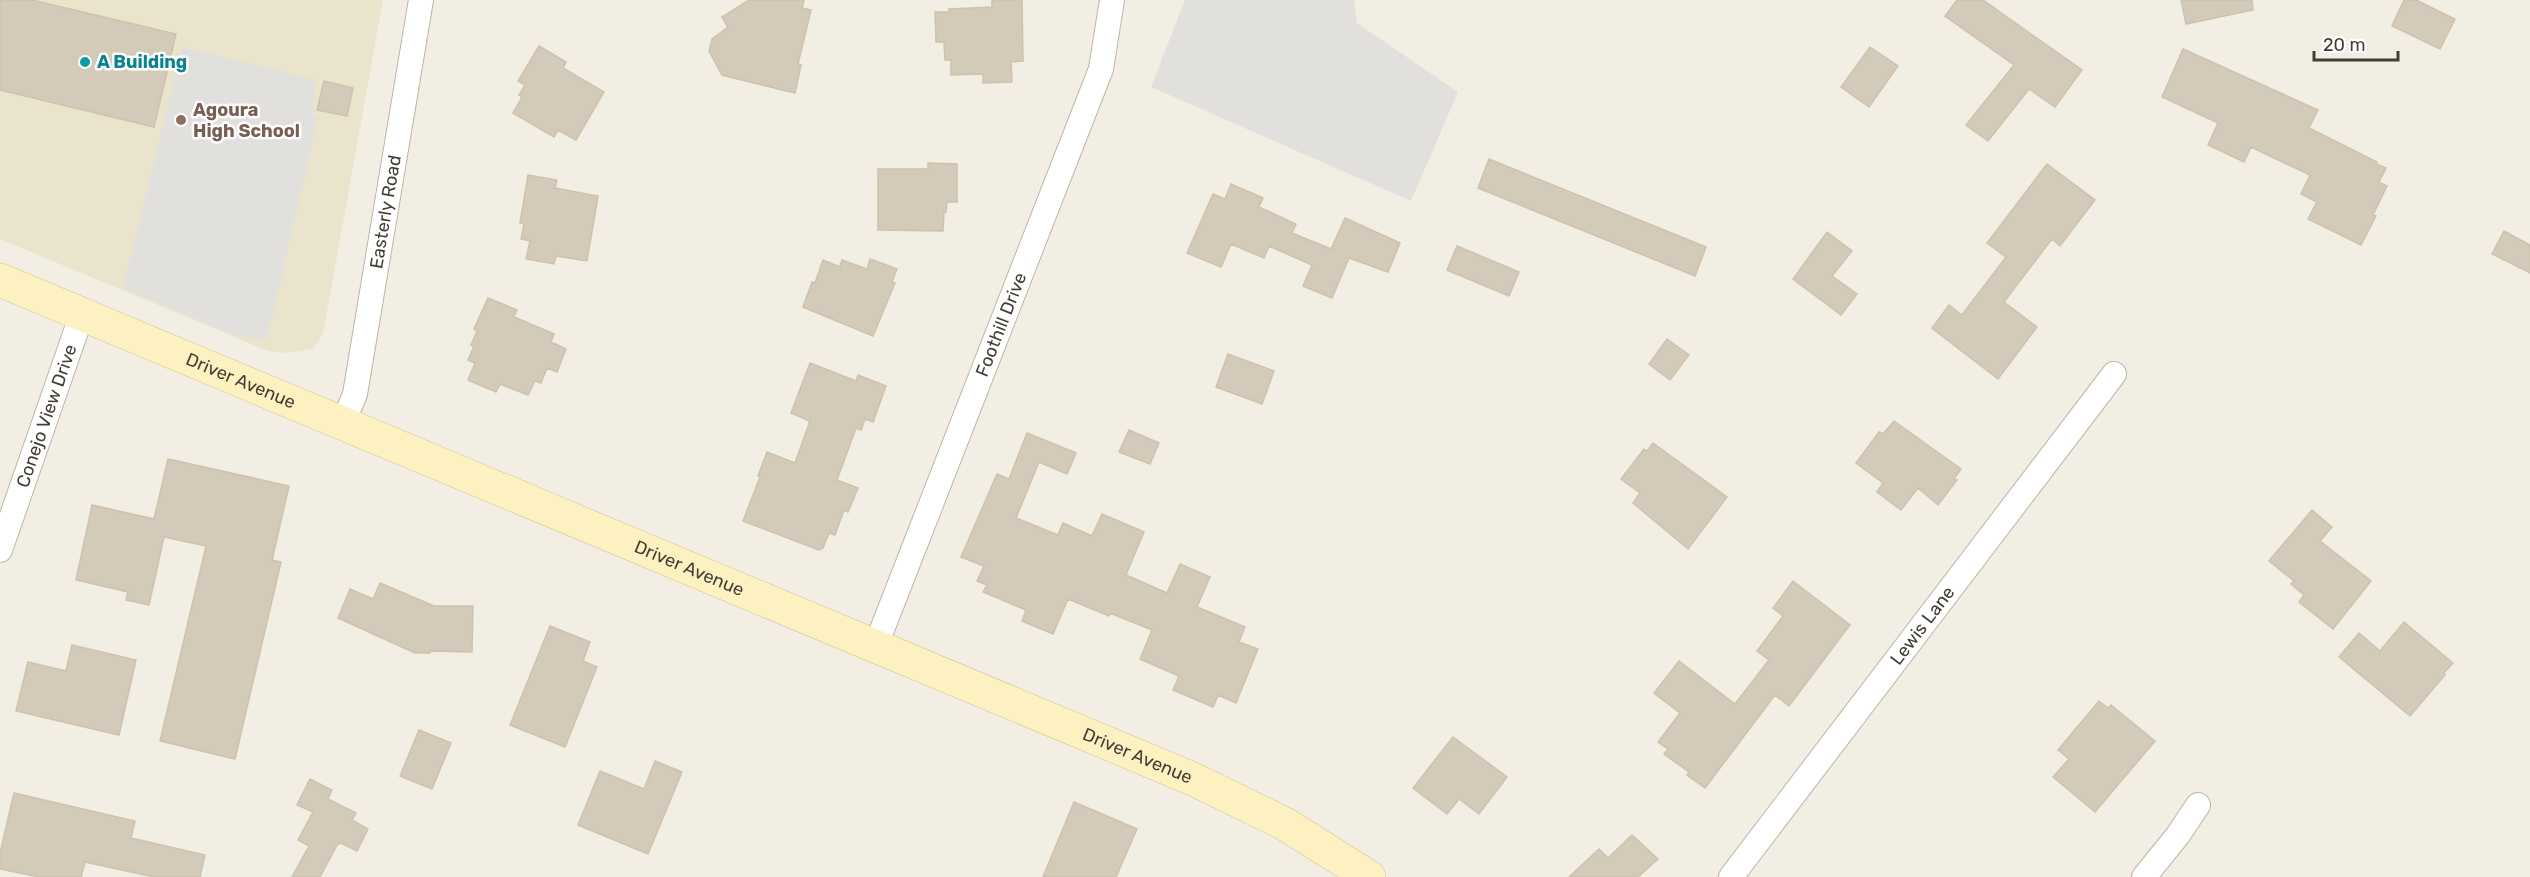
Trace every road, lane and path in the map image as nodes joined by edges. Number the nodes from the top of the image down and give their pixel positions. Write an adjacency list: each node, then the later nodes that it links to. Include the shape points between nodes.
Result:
1 (421, 0): 6 (street, Easterly Road, via 355,394)
2 (1112, 0): 8 (street, Foothill Drive, via 1101,69)
3 (0, 280): 4 (street, Driver Avenue)
4 (82, 314): 6 (street, Driver Avenue); 7 (street, Conejo View Drive)
5 (2114, 374): 11 (street, Lewis Lane)
6 (343, 423): 8 (street, Driver Avenue)
7 (0, 550)
8 (876, 645): 10 (street, Driver Avenue, via 1193,779 1286,824)
9 (2198, 805): 12 (street)
10 (1369, 877)
11 (1731, 877)
12 (2144, 877)

